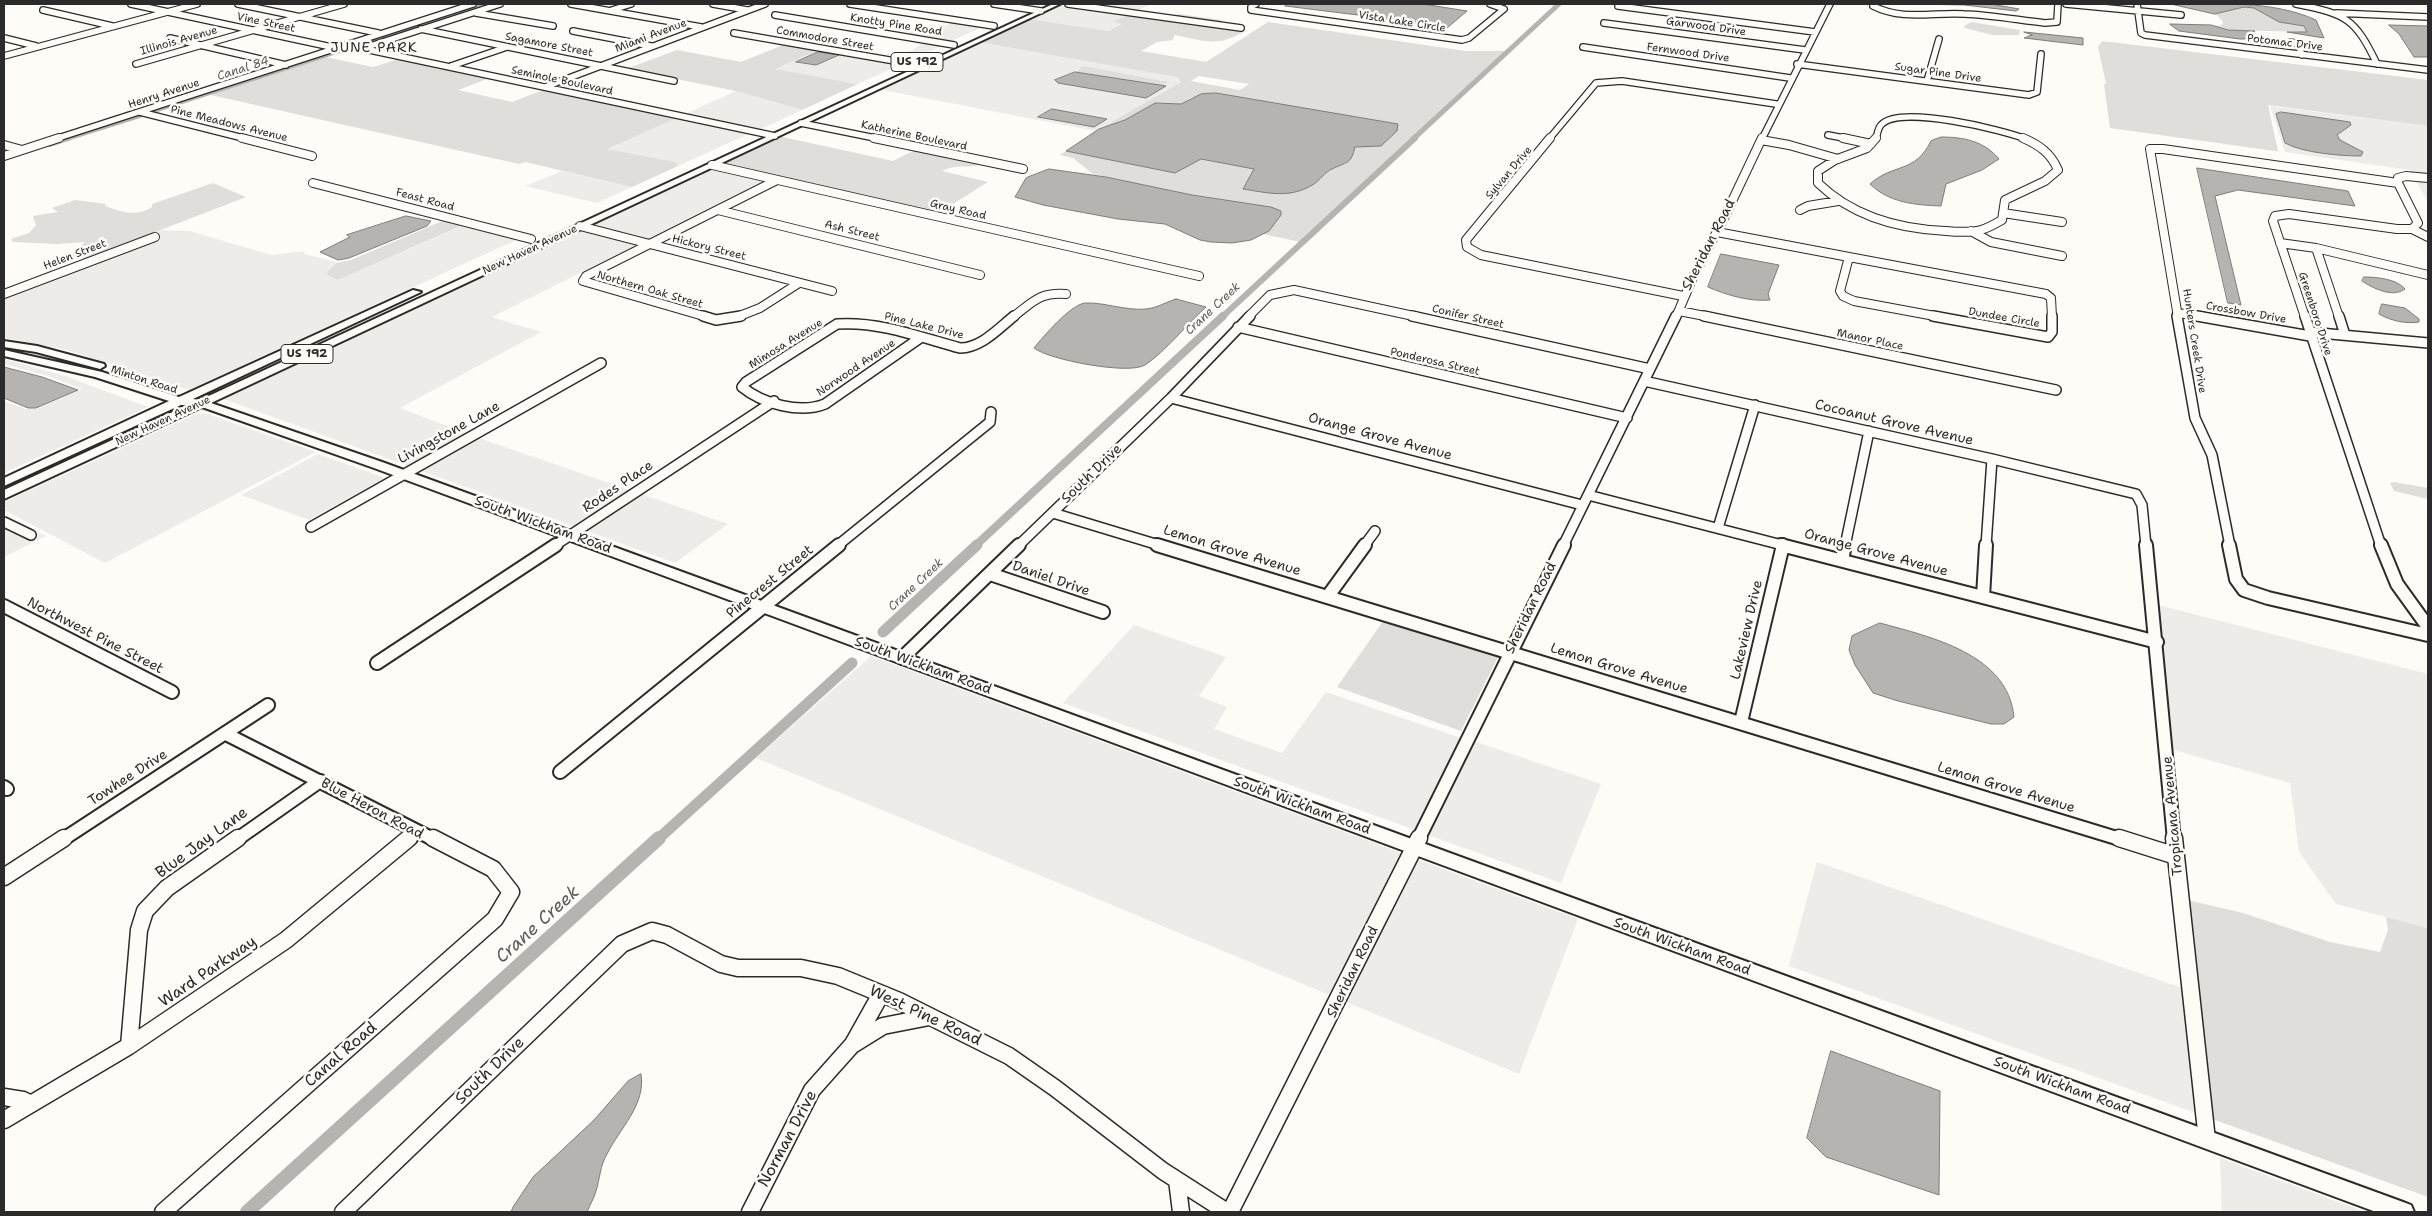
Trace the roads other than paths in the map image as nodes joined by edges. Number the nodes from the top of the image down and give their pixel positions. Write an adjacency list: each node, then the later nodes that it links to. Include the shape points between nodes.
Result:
1 (131, 4): 29 (street, Vine Street)
2 (198, 4): 29 (street)
3 (238, 4): 34 (street)
4 (344, 4): 34 (street, Illinois Avenue)
5 (472, 4): 46 (street, Henry Avenue)
6 (500, 4): 30 (street)
7 (571, 4): 28 (street)
8 (631, 4): 28 (street)
9 (713, 4): 27 (street)
10 (765, 4): 27 (street, Miami Avenue)
11 (850, 4): 43 (street)
12 (994, 4): 25 (street)
13 (1057, 4): 23 (main road, New Haven Avenue / US 192)
14 (1068, 4): 40 (street)
15 (1256, 4): 16 (street, Vista Lake Circle, via 1250,7 1251,10 1462,40 1469,38 1504,9)
16 (1490, 4)
17 (1827, 4): 45 (street, Sheridan Road)
18 (1874, 4): 19 (street, via 1879,10 1897,13 1965,14 2045,23 2057,22)
19 (2058, 4)
20 (2066, 4): 24 (street)
21 (2296, 4): 31 (street)
22 (1618, 6): 45 (street)
23 (1042, 7): 25 (main road, New Haven Avenue / US 192); 43 (main road, New Haven Avenue / US 192)
24 (2137, 7): 33 (street); 64 (street, Potomac Drive, via 2141,32 2156,37)
25 (1030, 9): 43 (main road, New Haven Avenue / US 192)
26 (43, 10): 37 (street)
27 (749, 10): 39 (street, Miami Avenue)
28 (611, 11): 39 (street)
29 (167, 12): 37 (street); 42 (street, Vine Street)
30 (473, 12): 38 (street); 41 (street)
31 (2332, 13): 35 (street); 69 (street, via 2356,27)
32 (775, 15): 54 (street, Knotty Pine Road)
33 (2181, 15)
34 (300, 16): 42 (street, Illinois Avenue); 46 (street)
35 (2428, 17)
36 (1604, 23): 61 (street, Garwood Drive)
37 (113, 26): 56 (street)
38 (553, 26)
39 (703, 27): 55 (street, Miami Avenue)
40 (1241, 28)
41 (421, 29): 57 (street, Sagamore Street); 59 (street)
42 (252, 30): 52 (street, Illinois Avenue); 60 (street, Vine Street)
43 (994, 30): 54 (main road, New Haven Avenue / US 192); 62 (main road, New Haven Avenue / US 192)
44 (573, 31): 55 (street)
45 (1814, 32): 61 (street, Sheridan Road)
46 (380, 33): 53 (street, Henry Avenue)
47 (734, 34): 67 (street, Commodore Street)
48 (4, 38): 56 (street)
49 (170, 38): 52 (street)
50 (1939, 40): 77 (street)
51 (2291, 42): 64 (street, via 2298,44)
52 (201, 45): 66 (street, Illinois Avenue); 70 (street)
53 (346, 45): 59 (street, Seminole Boulevard); 60 (street, Henry Avenue)
54 (954, 45): 62 (main road, via 956,49); 67 (main road, New Haven Avenue / US 192)
55 (653, 46): 71 (street, Miami Avenue)
56 (38, 47): 65 (street)
57 (507, 47): 71 (street, Sagamore Street); 72 (street)
58 (1583, 47): 75 (street, Fernwood Drive)
59 (362, 48): 72 (street, Seminole Boulevard)
60 (338, 49): 70 (street, Henry Avenue)
61 (1805, 50): 68 (street, Sheridan Road)
62 (952, 53): 74 (main road, New Haven Avenue / US 192)
63 (2041, 54): 77 (street, Sugar Pine Drive, via 2037,92 2029,95)
64 (2302, 55): 69 (street, Potomac Drive)
65 (4, 56)
66 (136, 64)
67 (912, 64): 74 (main road, via 914,68)
68 (1797, 64): 75 (street, Sheridan Road); 77 (street, Sugar Pine Drive)
69 (2377, 64): 73 (street, Potomac Drive)
70 (287, 65): 80 (street, Henry Avenue)
71 (600, 66): 76 (street, Sagamore Street); 78 (street, Miami Avenue)
72 (449, 67): 78 (street, Seminole Boulevard)
73 (2428, 70)
74 (899, 74): 81 (main road, New Haven Avenue / US 192, via 875,89); 82 (main road, New Haven Avenue / US 192)
75 (1790, 78): 79 (street, Sheridan Road)
76 (674, 81)
77 (1927, 81)
78 (545, 87): 82 (street, Seminole Boulevard)
79 (1776, 104): 85 (street, Sheridan Road); 130 (street, Sylvan Drive, via 1622,81 1596,83 1466,240 1467,247 1481,255)
80 (140, 112): 88 (street, Henry Avenue); 91 (street, Pine Meadows Avenue)
81 (801, 123): 84 (main road, New Haven Avenue / US 192); 94 (street, Katherine Boulevard)
82 (762, 133): 84 (street, Seminole Boulevard); 89 (main road, New Haven Avenue / US 192)
83 (1828, 135): 87 (street)
84 (775, 136): 93 (main road, New Haven Avenue / US 192)
85 (1761, 141): 92 (street); 109 (street, Sheridan Road)
86 (4, 144): 88 (street)
87 (1872, 144): 92 (street); 103 (street, via 1881,125 1886,122 1935,118 1978,125 2037,145 2049,153 2058,170 2045,181 2005,200)
88 (22, 150): 90 (street, Henry Avenue)
89 (715, 155): 93 (main road, via 710,161); 102 (main road, New Haven Avenue / US 192)
90 (4, 156)
91 (312, 156)
92 (1837, 159): 99 (street, via 1818,171 1818,183)
93 (712, 165): 96 (street, Gray Road); 106 (main road, New Haven Avenue / US 192)
94 (1023, 169)
95 (2428, 178): 98 (street, via 2406,176 2398,178)
96 (777, 180): 100 (street, Northern Oak Street); 122 (street, Gray Road)
97 (313, 183): 113 (street, Feast Road)
98 (2398, 183): 107 (street, via 2418,223); 133 (street, Hunters Creek Drive, via 2150,149)
99 (1838, 202): 101 (street); 108 (street, via 1884,221 1924,229)
100 (718, 210): 115 (street, Northern Oak Street); 120 (street, Ash Street)
101 (1800, 210)
102 (590, 212): 105 (main road, New Haven Avenue / US 192); 106 (main road, via 579,221)
103 (2003, 213): 104 (street); 108 (street, via 2002,220 1979,231)
104 (2062, 222)
105 (566, 224): 110 (main road, via 567,229); 113 (main road, New Haven Avenue / US 192)
106 (580, 226): 110 (main road, New Haven Avenue / US 192); 115 (street, Hickory Street)
107 (2412, 229): 112 (street); 114 (street, Greenboro Drive, via 2281,214 2273,221)
108 (1971, 231): 117 (street, via 1991,242)
109 (1717, 232): 118 (street, Dundee Circle); 130 (street, Sheridan Road)
110 (560, 236): 123 (main road, New Haven Avenue / US 192)
111 (155, 237): 128 (street, Helen Street)
112 (2428, 237)
113 (531, 239): 119 (main road, New Haven Avenue / US 192)
114 (2280, 242): 116 (street); 139 (street, Greenboro Drive)
115 (650, 244): 124 (street, Hickory Street); 124 (street, Northern Oak Street, via 586,276 584,281 716,320 731,321)
116 (2316, 248): 121 (street); 140 (street)
117 (2062, 256)
118 (1849, 257): 118 (street, Dundee Circle, via 2046,294 2051,298 2052,332 2048,337 2036,336 1854,301 1840,291)
119 (472, 266): 123 (main road, via 465,274); 125 (main road, New Haven Avenue / US 192)
120 (980, 275)
121 (2428, 275)
122 (1199, 276)
123 (466, 279): 125 (main road, New Haven Avenue / US 192)
124 (799, 282): 127 (street, Hickory Street)
125 (445, 284): 131 (main road, New Haven Avenue / US 192); 135 (main road, New Haven Avenue / US 192)
126 (1281, 290): 137 (street, South Drive, via 1270,295); 146 (street, Conifer Street, via 1294,290)
127 (832, 291)
128 (4, 294)
129 (1066, 294): 141 (street, Pine Lake Drive, via 1050,293 1039,298 970,348)
130 (1683, 296): 132 (street, Sheridan Road)
131 (389, 305): 134 (main road, New Haven Avenue / US 192); 135 (main road, via 376,315)
132 (1679, 311): 146 (street, Sheridan Road); 148 (street, Manor Place)
133 (2178, 312): 139 (street, Crossbow Drive); 180 (street, Hunters Creek Drive, via 2195,418 2212,455 2236,578 2244,590)
134 (363, 317): 138 (main road, via 362,324); 149 (main road, New Haven Avenue / US 192)
135 (378, 321): 138 (main road, New Haven Avenue / US 192)
136 (849, 322): 141 (street, Pine Lake Drive, via 866,323); 152 (street, Mimosa Avenue, via 837,324 742,387 747,393)
137 (1238, 327): 150 (street, South Drive); 156 (street, Ponderosa Street)
138 (349, 334): 153 (main road, New Haven Avenue / US 192)
139 (2309, 334): 140 (street, Crossbow Drive); 179 (street, Greenboro Drive, via 2386,561 2397,584)
140 (2345, 335): 142 (street, Crossbow Drive)
141 (920, 338): 152 (street, Norwood Avenue, via 826,404 801,409)
142 (2428, 343)
143 (4, 344): 149 (main road, Minton Road, via 76,358)
144 (4, 353): 151 (main road, Minton Road, via 98,374)
145 (601, 363): 159 (street, Livingstone Lane)
146 (1650, 369): 147 (street, Sheridan Road)
147 (1644, 381): 154 (street, Cocoanut Grove Avenue); 156 (street, Sheridan Road)
148 (2056, 390)
149 (191, 396): 151 (main road, New Haven Avenue / US 192); 153 (main road, Minton Road)
150 (1170, 398): 163 (street, Orange Grove Avenue); 164 (street, South Drive)
151 (179, 401): 153 (main road, Minton Road); 160 (main road, New Haven Avenue / US 192)
152 (774, 401): 170 (street, Rodes Place)
153 (201, 403): 159 (main road, South Wickham Road); 162 (main road, New Haven Avenue / US 192)
154 (1755, 406): 157 (street, Cocoanut Grove Avenue); 167 (street)
155 (991, 412): 177 (street, Pinecrest Street, via 990,422)
156 (1626, 418): 163 (street, Sheridan Road)
157 (1869, 431): 158 (street, Cocoanut Grove Avenue); 172 (street)
158 (1992, 459): 161 (street, Cocoanut Grove Avenue); 175 (street)
159 (403, 474): 166 (street, Livingstone Lane); 170 (main road, South Wickham Road)
160 (4, 482)
161 (2136, 494): 181 (street, Tropicana Avenue, via 2142,505)
162 (4, 495)
163 (1585, 500): 167 (street, Orange Grove Avenue); 182 (street, Sheridan Road)
164 (1053, 513): 173 (street, South Drive); 174 (street, Lemon Grove Avenue)
165 (4, 522): 169 (street)
166 (311, 527)
167 (1718, 528): 171 (street, Orange Grove Avenue)
168 (1374, 531): 174 (street)
169 (31, 535)
170 (572, 536): 177 (main road, South Wickham Road); 184 (street, Rodes Place)
171 (1783, 544): 172 (street, Orange Grove Avenue); 187 (street, Lakeview Drive)
172 (1842, 560): 175 (street, Orange Grove Avenue)
173 (990, 574): 178 (street, Daniel Drive); 183 (street, South Drive)
174 (1328, 596): 182 (street, Lemon Grove Avenue)
175 (1983, 597): 181 (street, Orange Grove Avenue)
176 (4, 606): 185 (street, Northwest Pine Street)
177 (763, 607): 183 (main road, South Wickham Road); 189 (street, Pinecrest Street)
178 (1103, 612)
179 (2428, 627)
180 (2428, 635)
181 (2157, 642): 193 (street, Tropicana Avenue)
182 (1510, 652): 187 (street, Lemon Grove Avenue); 192 (street, Sheridan Road)
183 (902, 658): 192 (main road, South Wickham Road)
184 (377, 663)
185 (172, 692)
186 (268, 705): 188 (street, Towhee Drive)
187 (1741, 722): 193 (street, Lemon Grove Avenue)
188 (226, 734): 190 (street, Blue Heron Road); 194 (street, Towhee Drive)
189 (560, 772)
190 (320, 781): 191 (street, Blue Heron Road); 200 (street, Blue Jay Lane, via 167,888 145,911 139,930)
191 (417, 832): 195 (street, Blue Heron Road, via 493,869); 200 (street, Ward Parkway, via 286,940)
192 (1414, 848): 204 (main road, South Wickham Road); 210 (street, Sheridan Road)
193 (2176, 856): 204 (street, Tropicana Avenue)
194 (4, 877)
195 (511, 892): 206 (street, Canal Road, via 495,919)
196 (640, 935): 197 (street, West Pine Road, via 652,932 667,936 721,964 738,968 801,968 838,976); 207 (street, South Drive, via 622,944)
197 (881, 994): 198 (street, West Pine Road); 199 (street, Norman Drive)
198 (929, 1017): 199 (street, via 883,1026); 205 (street, West Pine Road, via 1009,1056)
199 (853, 1044): 208 (street, Norman Drive, via 812,1090)
200 (129, 1046): 202 (street, Ward Parkway)
201 (4, 1097): 202 (street)
202 (31, 1104): 203 (street, Ward Parkway)
203 (4, 1120)
204 (2207, 1140): 211 (main road, South Wickham Road)
205 (1177, 1180): 209 (street); 210 (street, West Pine Road)
206 (164, 1212)
207 (343, 1212)
208 (750, 1212)
209 (1181, 1212)
210 (1228, 1212)
211 (2403, 1212)

